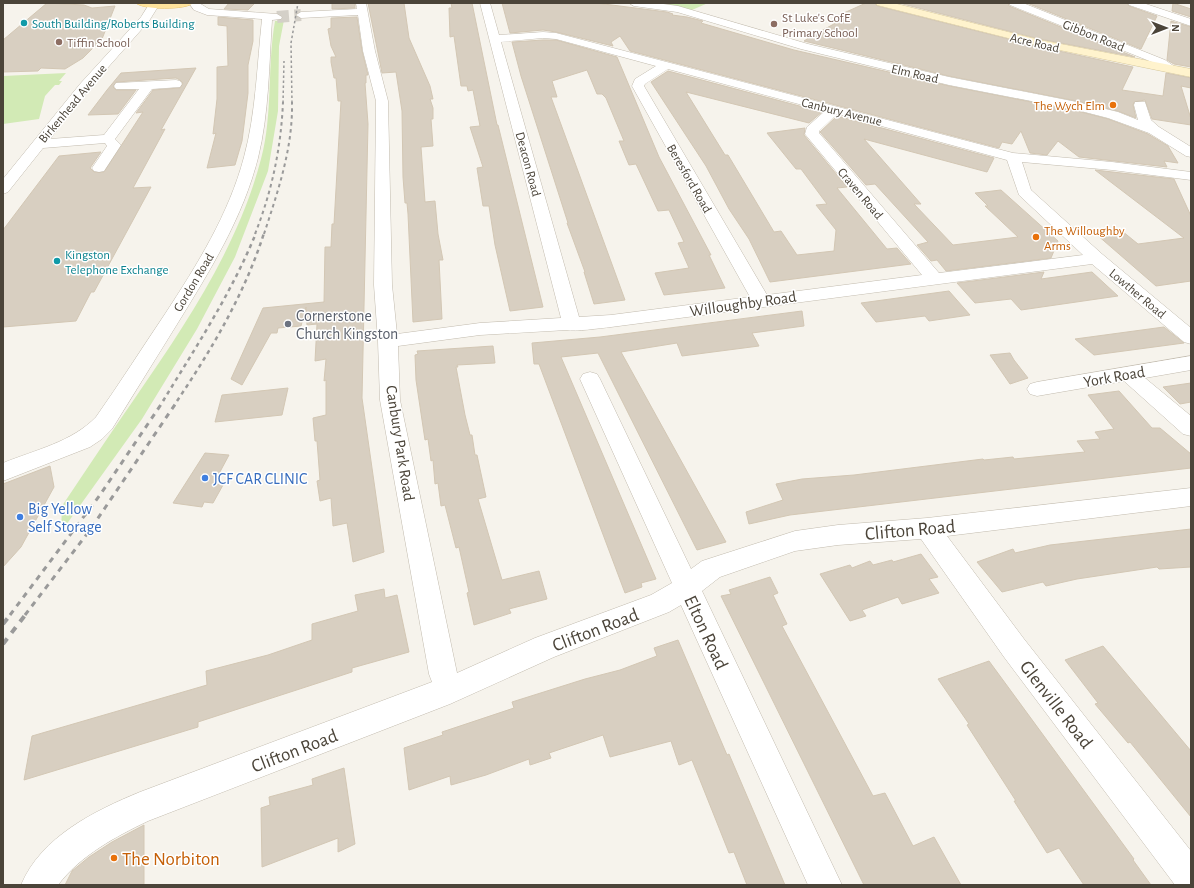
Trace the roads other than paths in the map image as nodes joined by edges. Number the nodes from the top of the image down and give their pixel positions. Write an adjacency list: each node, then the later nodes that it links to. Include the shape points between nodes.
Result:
1 (141, 3): 9 (main road)
2 (188, 3): 10 (main road)
3 (194, 3): 44 (street, Gordon Road, via 207,12 272,17 257,128 242,188 205,264 104,423 82,441)
4 (485, 3): 15 (street, Deacon Road)
5 (634, 3): 24 (street, Elm Road, via 678,9 804,47 1077,106)
6 (880, 3): 17 (street, Acre Road, via 1040,43)
7 (1014, 3): 17 (street, Gibbon Road, via 1162,62)
8 (1133, 3): 14 (street)
9 (154, 4): 10 (main road); 13 (street, Birkenhead Avenue)
10 (177, 5): 13 (street, Birkenhead Avenue, via 158,11)
11 (362, 8): 12 (street); 38 (street, Canbury Park Road, via 369,51 382,101 383,285)
12 (300, 15)
13 (145, 19): 27 (street, Birkenhead Avenue, via 84,87)
14 (1191, 23)
15 (495, 39): 16 (street, Canbury Avenue, via 556,36); 36 (street, Deacon Road)
16 (666, 65): 23 (street, Canbury Avenue); 35 (street, Beresford Road, via 639,82 638,86)
17 (1172, 70): 18 (street, Acre Road)
18 (1191, 73)
19 (176, 84): 20 (street)
20 (148, 85): 21 (street); 26 (street)
21 (120, 86)
22 (1140, 104): 24 (street, via 1145,121)
23 (835, 109): 29 (street, Canbury Avenue); 34 (street, Craven Road, via 812,130 812,134)
24 (1154, 130): 25 (street); 28 (street, Elm Road)
25 (1178, 131)
26 (108, 139): 27 (street); 30 (street, via 114,145)
27 (38, 144): 32 (street, Birkenhead Avenue)
28 (1191, 153)
29 (1013, 157): 31 (street, Canbury Avenue); 33 (street, Lowther Road, via 1024,192)
30 (99, 168)
31 (1191, 176)
32 (3, 189)
33 (1096, 258): 34 (street, Willoughby Road); 37 (street, Lowther Road)
34 (934, 278): 35 (street, Willoughby Road)
35 (761, 301): 36 (street, Willoughby Road)
36 (572, 325): 38 (street, Willoughby Road, via 480,329)
37 (1191, 338)
38 (388, 341): 48 (street, Canbury Park Road, via 390,400 443,674)
39 (1191, 363): 40 (street, York Road)
40 (1128, 374): 42 (street, York Road); 43 (street)
41 (590, 379): 47 (street, Elton Road)
42 (1037, 389)
43 (1191, 428)
44 (3, 472)
45 (1191, 496): 46 (street, Clifton Road)
46 (927, 528): 47 (street, Clifton Road, via 795,541 711,569); 49 (street, Glenville Road, via 1014,648)
47 (686, 588): 48 (street, Clifton Road, via 660,604 545,647); 51 (street, Elton Road)
48 (450, 690): 50 (street, Clifton Road, via 116,820 90,833 65,852)
49 (1191, 878)
50 (38, 885)
51 (825, 885)

